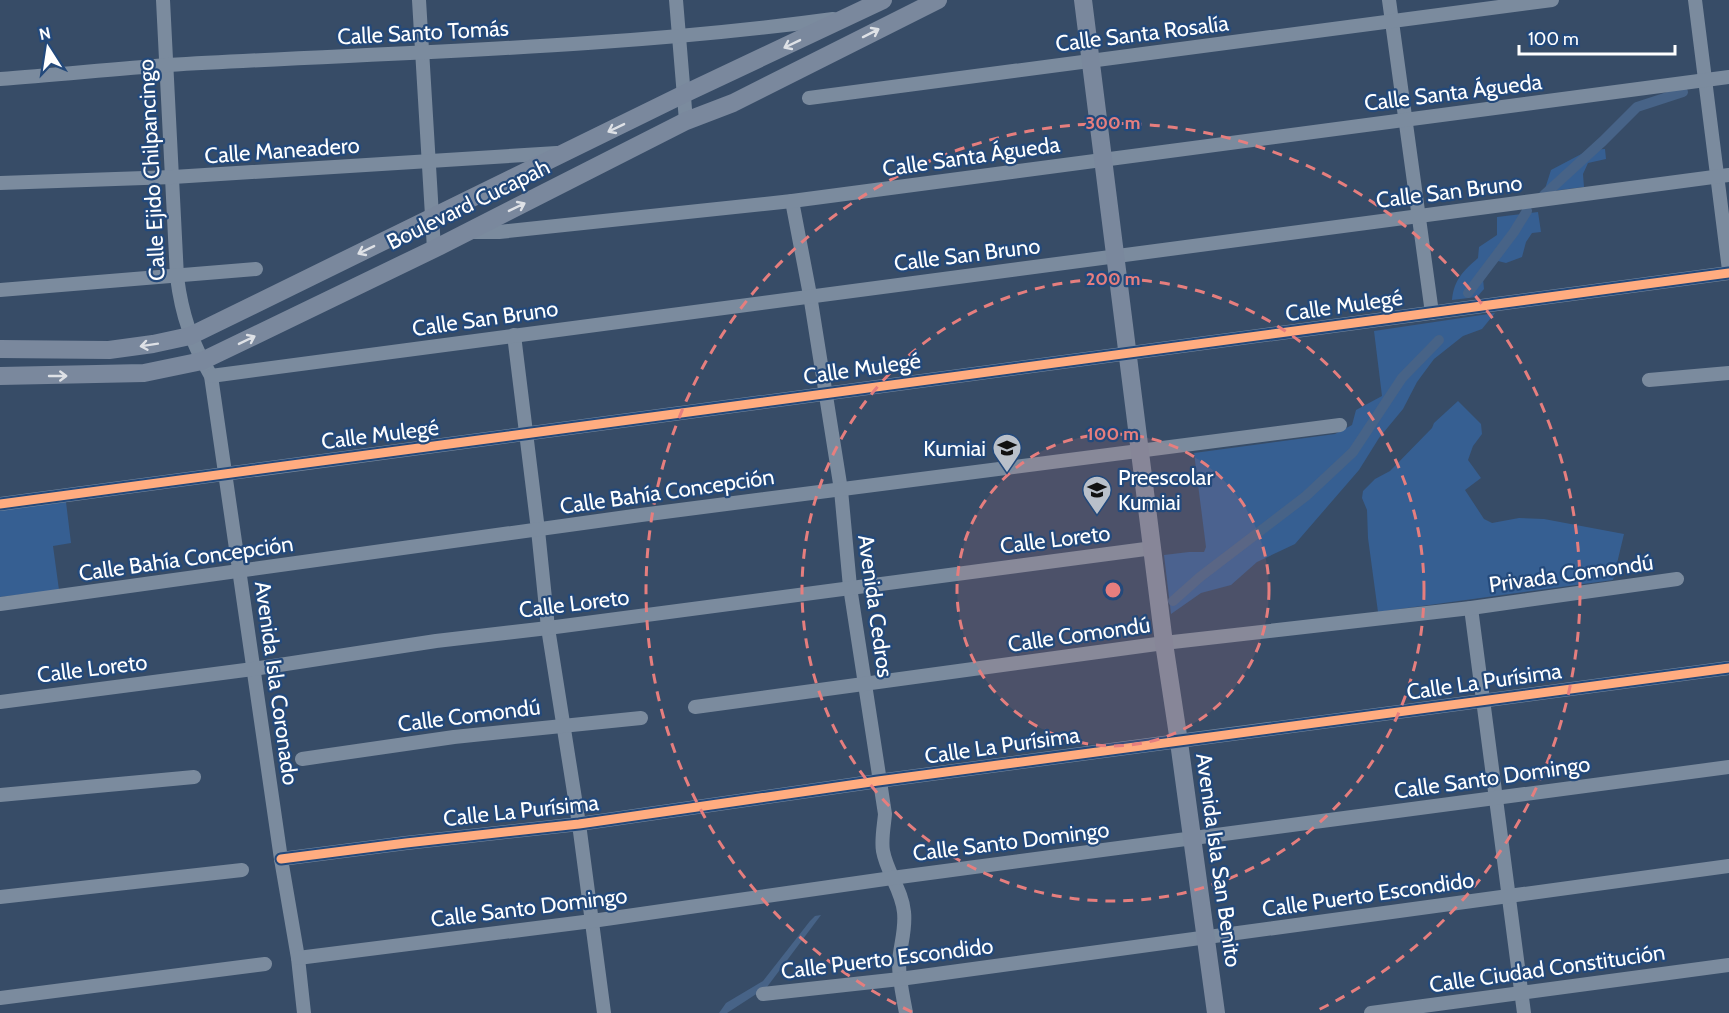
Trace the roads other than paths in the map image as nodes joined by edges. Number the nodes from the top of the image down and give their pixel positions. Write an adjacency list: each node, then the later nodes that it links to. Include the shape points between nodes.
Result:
1 (162, 0): 15 (street, Calle Ejido Chilpancingo)
2 (419, 0): 13 (street)
3 (676, 0): 12 (street)
4 (883, 0): 10 (main road, Boulevard Cucapah)
5 (938, 0): 22 (main road, Boulevard Cucapah, one-way to 5)
6 (1083, 0): 14 (main road, Avenida Isla San Benito)
7 (1389, 0): 11 (street)
8 (1552, 0): 11 (street, Calle Santa Rosalía)
9 (1695, 0): 19 (street)
10 (848, 17): 12 (street, Calle Santo Tomás); 16 (main road, Boulevard Cucapah, one-way to 16)
11 (1392, 22): 14 (street, Calle Santa Rosalía); 23 (street)
12 (680, 37): 13 (street, Calle Santo Tomás); 20 (street)
13 (422, 53): 15 (street, Calle Santo Tomás); 27 (street)
14 (1091, 60): 21 (street, Calle Santa Rosalía); 26 (main road, Avenida Isla San Benito)
15 (166, 66): 18 (street, Calle Santo Tomás); 29 (street, Calle Ejido Chilpancingo)
16 (725, 76): 20 (main road, Boulevard Cucapah); 22 (main road, via 722,86)
17 (1729, 77): 19 (street, Calle Santa Águeda)
18 (0, 79)
19 (1705, 80): 23 (street, Calle Santa Águeda); 28 (street)
20 (684, 94): 24 (street); 25 (main road, Boulevard Cucapah, one-way to 25)
21 (810, 98)
22 (733, 103): 24 (main road, Boulevard Cucapah)
23 (1404, 120): 26 (street, Calle Santa Águeda); 32 (street)
24 (686, 122): 34 (main road, Boulevard Cucapah, one-way to 24)
25 (566, 152): 27 (street, Calle Maneadero); 33 (main road, Boulevard Cucapah)
26 (1102, 159): 31 (street, Calle Santa Águeda); 36 (main road, Avenida Isla San Benito)
27 (429, 162): 29 (street, Calle Maneadero); 33 (street)
28 (1723, 176): 32 (street, Calle San Bruno); 38 (street)
29 (173, 177): 30 (street, Calle Maneadero); 39 (street, Calle Ejido Chilpancingo)
30 (0, 183)
31 (792, 201): 34 (street, Calle Santa Águeda, via 499,232); 41 (street, Avenida Cedros)
32 (1418, 216): 36 (street, Calle San Bruno); 42 (street)
33 (432, 217): 35 (street); 44 (main road, Boulevard Cucapah, one-way to 44)
34 (467, 232): 35 (main road, Boulevard Cucapah)
35 (434, 249): 47 (main road, Boulevard Cucapah, one-way to 35)
36 (1114, 256): 41 (street, Calle San Bruno); 46 (main road, Avenida Isla San Benito)
37 (256, 269): 39 (street)
38 (1729, 272): 42 (street, Calle Mulegé)
39 (177, 277): 40 (street); 44 (street, Calle Ejido Chilpancingo)
40 (0, 290)
41 (810, 295): 43 (street, Calle San Bruno); 51 (street, Avenida Cedros)
42 (1432, 313): 46 (street, Calle Mulegé)
43 (514, 335): 47 (street, Calle San Bruno); 53 (street)
44 (190, 336): 45 (main road, Boulevard Cucapah, one-way to 45, via 109,350); 47 (street, Calle Ejido Chilpancingo)
45 (0, 349)
46 (1127, 354): 51 (street, Calle Mulegé); 54 (main road, Avenida Isla San Benito)
47 (206, 368): 49 (main road, Boulevard Cucapah, one-way to 47); 55 (street, Avenida Isla Coronado)
48 (1729, 373): 50 (street)
49 (0, 376)
50 (1649, 380)
51 (825, 393): 53 (street, Calle Mulegé); 56 (street, Avenida Cedros)
52 (1340, 425): 54 (street, Calle Bahía Concepción)
53 (527, 435): 55 (street, Calle Mulegé); 58 (street)
54 (1140, 452): 56 (street, Calle Bahía Concepción); 59 (main road, Avenida Isla San Benito)
55 (224, 474): 57 (street, Calle Mulegé); 60 (street, Avenida Isla Coronado)
56 (841, 490): 58 (street, Calle Bahía Concepción); 62 (street, Avenida Cedros)
57 (0, 504)
58 (538, 530): 60 (street, Calle Bahía Concepción); 65 (street)
59 (1153, 548): 62 (street, Calle Loreto); 66 (main road, Avenida Isla San Benito)
60 (240, 572): 63 (street, Calle Bahía Concepción); 68 (street, Avenida Isla Coronado)
61 (1677, 579): 64 (street, Privada Comondú)
62 (850, 587): 65 (street, Calle Loreto); 69 (street, Avenida Cedros)
63 (0, 604)
64 (1470, 608): 66 (street, Calle Comondú); 70 (street)
65 (548, 628): 68 (street, Calle Loreto); 74 (street)
66 (1164, 643): 69 (street, Calle Comondú); 75 (main road, Avenida Isla San Benito)
67 (1729, 668): 70 (street, Calle La Purísima)
68 (253, 669): 71 (street, Calle Loreto); 84 (street, Avenida Isla Coronado)
69 (866, 684): 72 (street, Calle Comondú); 79 (street, Avenida Cedros)
70 (1483, 701): 75 (street, Calle La Purísima); 81 (street)
71 (0, 702)
72 (695, 707)
73 (641, 718): 74 (street, Calle Comondú)
74 (563, 724): 76 (street, Calle Comondú); 82 (street)
75 (1179, 742): 79 (street, Calle La Purísima); 83 (main road, Avenida Isla San Benito)
76 (302, 759)
77 (1729, 767): 81 (street, Calle Santo Domingo)
78 (194, 777): 80 (street)
79 (878, 781): 82 (street, Calle La Purísima); 87 (street, Avenida Cedros, via 885,814 883,851)
80 (0, 795)
81 (1496, 798): 83 (street, Calle Santo Domingo); 88 (street)
82 (579, 824): 84 (street, Calle La Purísima); 90 (street)
83 (1192, 839): 87 (street, Calle Santo Domingo); 91 (main road, Avenida Isla San Benito)
84 (281, 859): 92 (street, Avenida Isla Coronado)
85 (1729, 866): 88 (street, Calle Puerto Escondido)
86 (242, 870): 89 (street)
87 (892, 878): 90 (street, Calle Santo Domingo); 95 (street, Avenida Cedros, via 904,913)
88 (1509, 896): 91 (street, Calle Puerto Escondido); 96 (street)
89 (0, 897)
90 (592, 921): 92 (street, Calle Santo Domingo); 100 (street)
91 (1205, 937): 95 (street, Calle Puerto Escondido); 102 (main road, Avenida Isla San Benito)
92 (298, 958): 99 (street, Avenida Isla Coronado)
93 (265, 964): 98 (street)
94 (1729, 964): 96 (street, Calle Ciudad Constitución)
95 (900, 979): 97 (street, Calle Puerto Escondido); 101 (street, Avenida Cedros)
96 (1522, 993): 103 (street, Calle Ciudad Constitución); 104 (street)
97 (763, 994)
98 (0, 998)
99 (304, 1013)
100 (604, 1013)
101 (906, 1013)
102 (1216, 1013)
103 (1371, 1013)
104 (1524, 1013)

